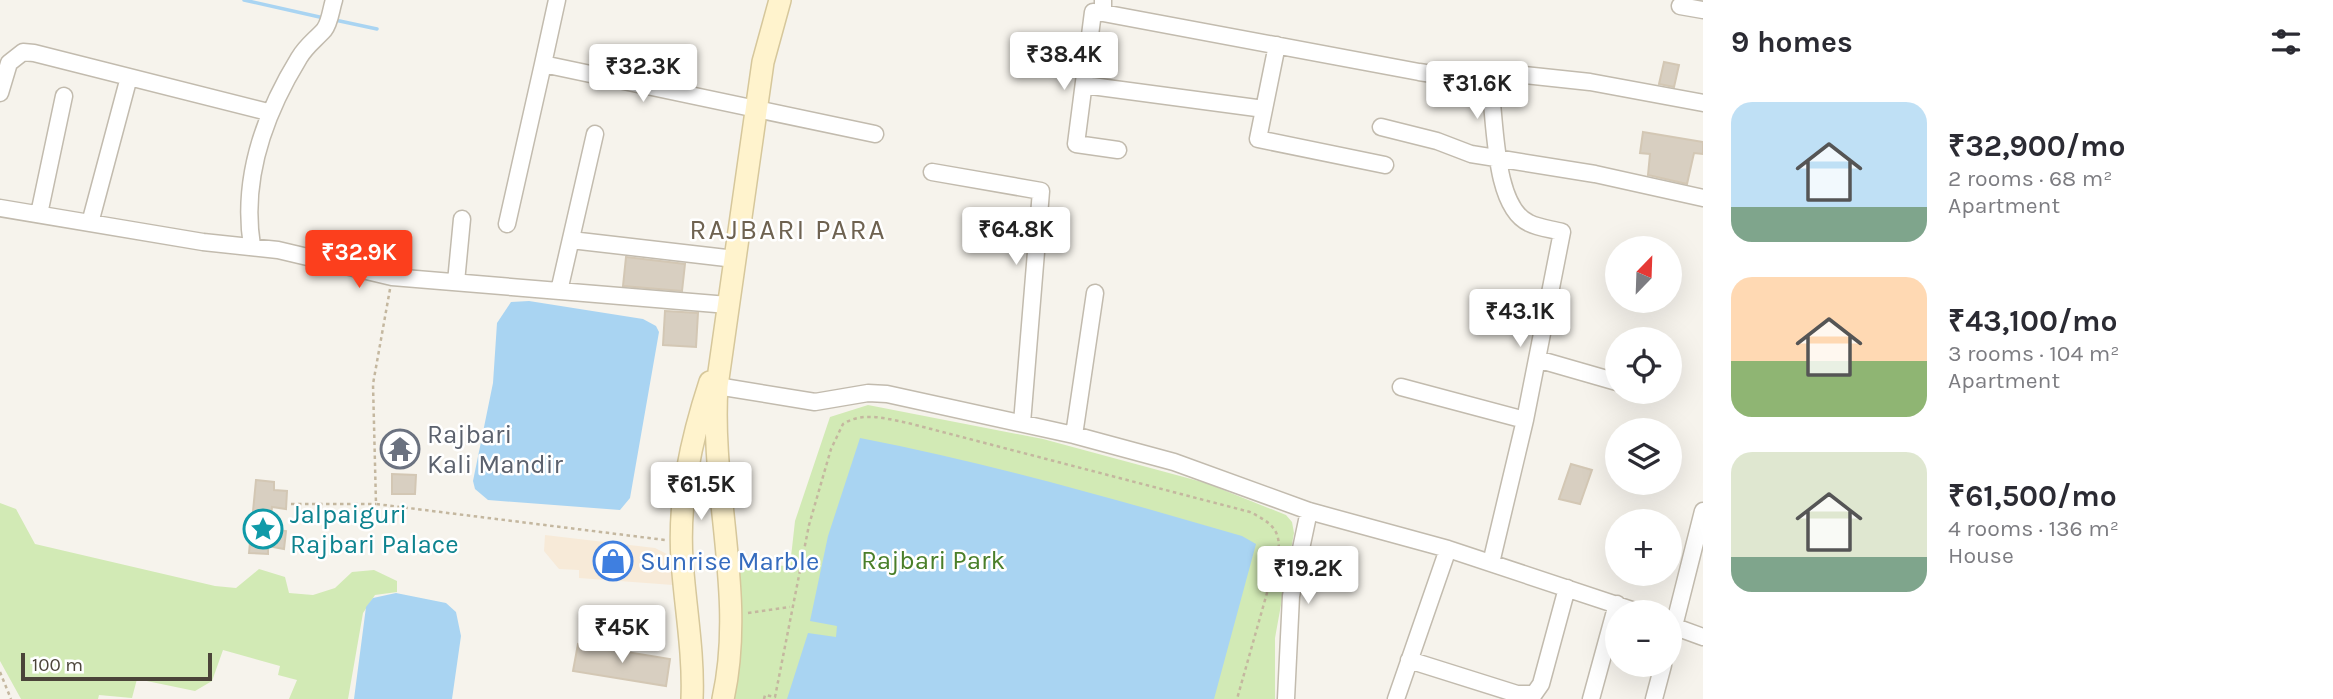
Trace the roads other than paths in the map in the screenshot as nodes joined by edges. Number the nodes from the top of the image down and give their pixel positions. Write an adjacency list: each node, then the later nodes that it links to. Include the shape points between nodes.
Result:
1 (557, 0): 8 (street)
2 (780, 0): 15 (street)
3 (333, 3): 17 (street, via 325,29 305,48)
4 (1680, 6): 6 (street)
5 (1103, 7): 7 (street); 11 (street, via 1094,12)
6 (1703, 10)
7 (1277, 45): 10 (street, via 1419,72); 16 (street)
8 (543, 64): 15 (street); 30 (street)
9 (129, 76): 12 (street, via 23,52 9,63); 17 (street); 29 (street)
10 (1489, 79): 14 (street, via 1524,75 1590,82); 22 (street)
11 (1084, 85): 16 (street); 21 (street, via 1076,144)
12 (0, 93)
13 (64, 96): 27 (street)
14 (1703, 103)
15 (756, 109): 20 (street); 33 (street)
16 (1264, 109): 23 (street, via 1258,139)
17 (268, 112): 32 (street, via 251,184 248,223)
18 (1381, 127): 22 (street)
19 (595, 134): 31 (street)
20 (875, 134)
21 (1118, 150)
22 (1498, 160): 25 (street, via 1595,174); 39 (street, via 1506,194 1516,212 1528,223 1562,232)
23 (1385, 165)
24 (932, 172): 44 (street, via 1041,191)
25 (1703, 198)
26 (0, 208): 27 (street)
27 (39, 214): 29 (street)
28 (462, 219): 34 (street)
29 (90, 223): 32 (street)
30 (507, 224)
31 (571, 240): 33 (street); 35 (street)
32 (252, 246): 34 (street, via 393,277)
33 (735, 259): 37 (street)
34 (456, 282): 35 (street)
35 (559, 291): 37 (street)
36 (1095, 293): 45 (street)
37 (728, 305): 38 (street)
38 (720, 350): 41 (street); 58 (street, via 687,461 682,542)
39 (1537, 359): 40 (street); 43 (street)
40 (1605, 379)
41 (717, 386): 44 (street, via 815,402 887,394); 59 (street, via 714,436 730,592 730,652)
42 (1401, 387): 43 (street)
43 (1525, 420): 49 (street)
44 (1022, 423): 45 (street)
45 (1073, 435): 46 (street, via 1174,462)
46 (1309, 511): 48 (street); 60 (street, via 1290,607)
47 (1703, 511): 52 (street)
48 (1448, 549): 49 (street); 56 (street)
49 (1491, 563): 50 (street)
50 (1567, 588): 51 (street); 56 (street, via 1541,684 1534,694 1517,694)
51 (1605, 600)
52 (1679, 600)
53 (1682, 633): 54 (street)
54 (1703, 637)
55 (1605, 648): 62 (street)
56 (1409, 660): 61 (street)
57 (1660, 677): 63 (street)
58 (692, 699)
59 (723, 699)
60 (1286, 699)
61 (1396, 699)
62 (1591, 699)
63 (1654, 699)

